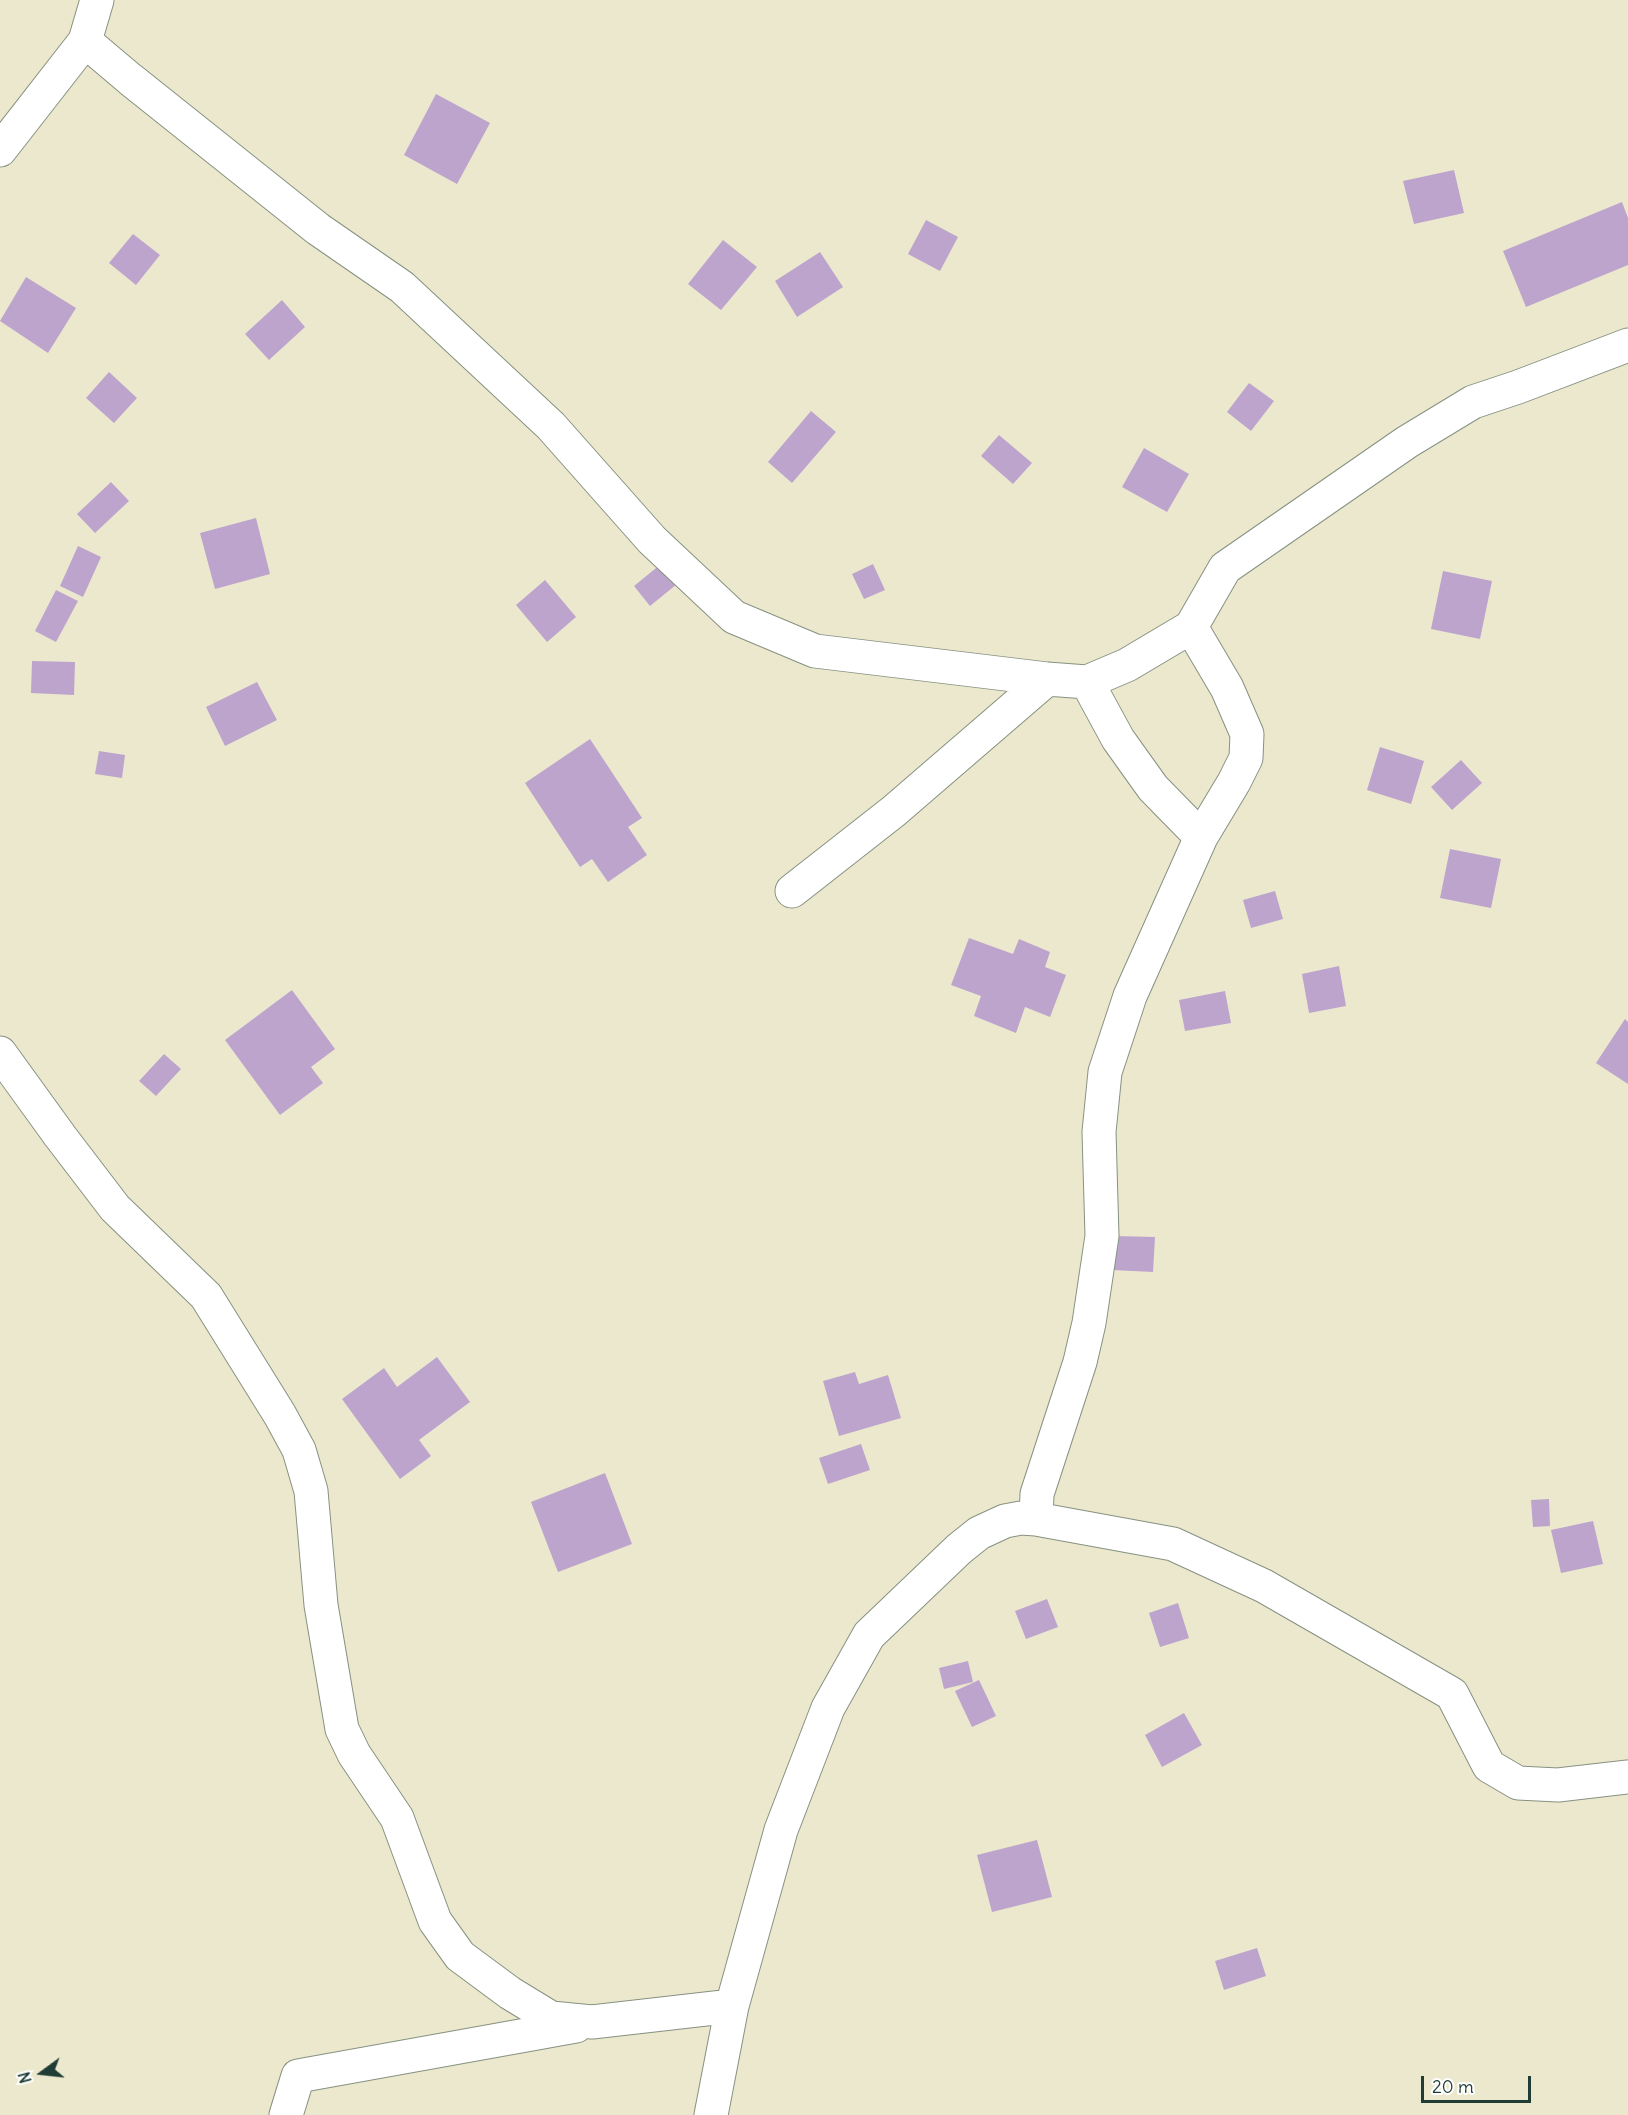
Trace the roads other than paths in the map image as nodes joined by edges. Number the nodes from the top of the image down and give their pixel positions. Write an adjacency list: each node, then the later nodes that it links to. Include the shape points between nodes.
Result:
1 (98, 0): 2 (street)
2 (85, 41): 3 (street); 6 (street, via 318,229 402,287 551,426 652,540 734,617 815,651)
3 (0, 150)
4 (1628, 345): 5 (street, via 1473,402 1407,442 1224,568)
5 (1191, 627): 7 (street, via 1137,659); 8 (street, via 1227,688 1247,734 1246,758)
6 (1047, 679): 7 (street); 9 (street, via 894,812)
7 (1087, 682): 8 (street, via 1118,739 1153,788)
8 (1201, 837): 11 (street, via 1130,996 1105,1072 1099,1132 1102,1236 1089,1323 1037,1494)
9 (792, 891)
10 (0, 1053): 14 (street, via 116,1208 206,1296 299,1450 311,1491 321,1605 342,1729 397,1818 435,1921 460,1956 510,1993 551,2018)
11 (1036, 1519): 12 (street, via 1173,1544 1264,1586 1452,1694 1489,1766 1518,1783 1557,1785); 13 (street, via 1005,1521 979,1533 869,1635 828,1708 781,1830)
12 (1628, 1777)
13 (732, 2006): 14 (street); 16 (street)
14 (592, 2022): 15 (street, via 298,2076)
15 (286, 2115)
16 (711, 2115)

